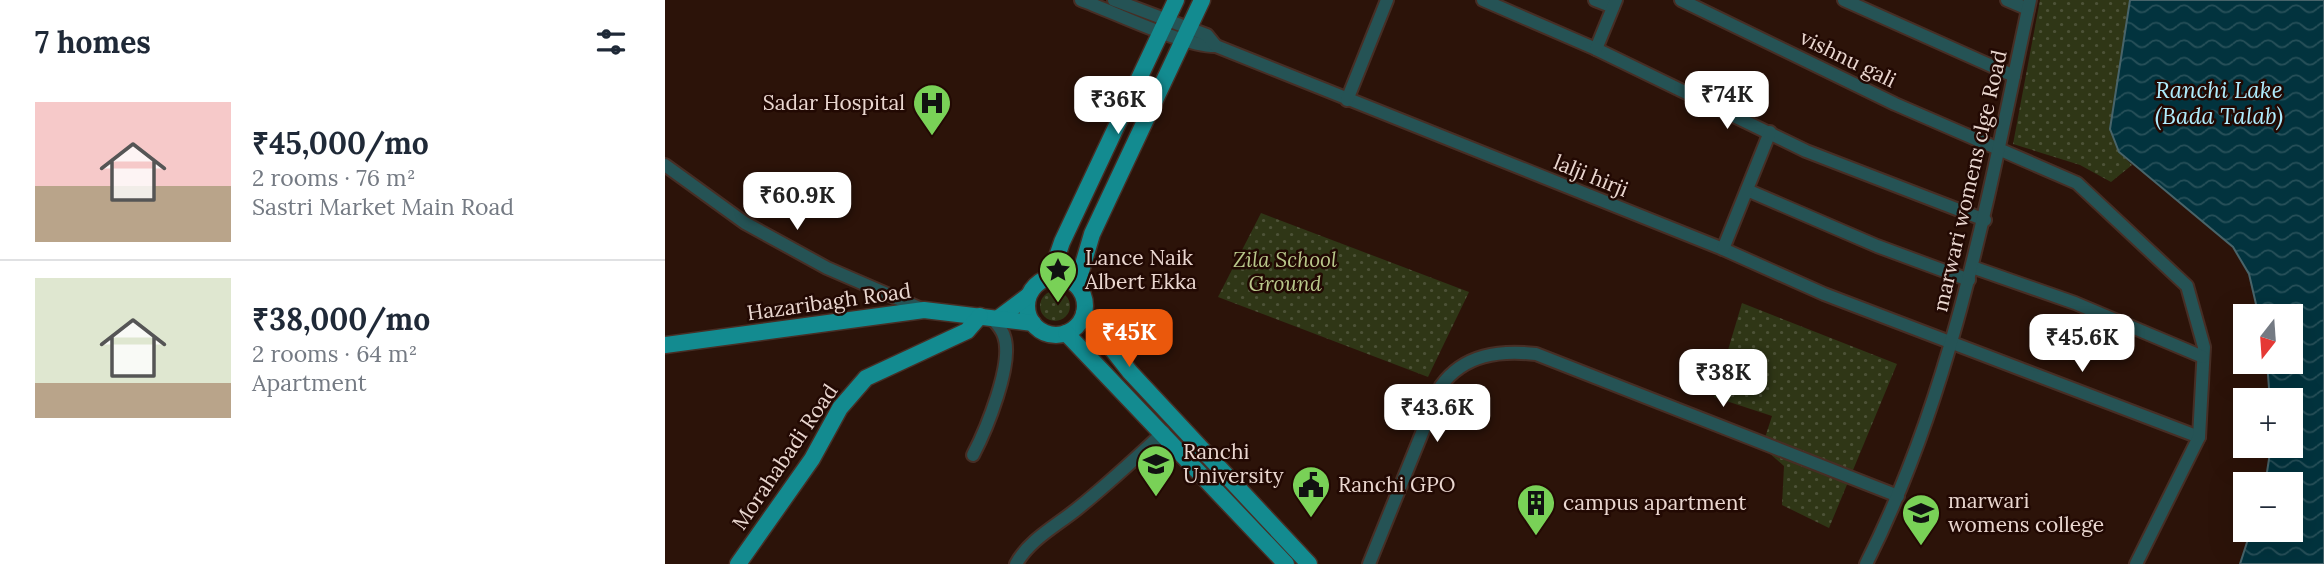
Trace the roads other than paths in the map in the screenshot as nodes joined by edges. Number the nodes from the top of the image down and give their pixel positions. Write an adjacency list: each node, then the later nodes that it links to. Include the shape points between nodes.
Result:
1 (1081, 0): 13 (street)
2 (1114, 0): 13 (street)
3 (1176, 0): 13 (main road)
4 (1202, 0): 14 (main road)
5 (1387, 0): 17 (street)
6 (1483, 0): 15 (street)
7 (1595, 0): 11 (street)
8 (1681, 0): 19 (street, vishnu gali)
9 (1844, 0): 16 (street)
10 (2007, 0): 12 (street)
11 (1615, 4): 15 (street)
12 (2029, 5): 16 (street, marwari womens clge Road)
13 (1165, 25): 14 (street, lalji hirji); 25 (main road)
14 (1187, 34): 17 (street, lalji hirji, via 1207,36 1216,46); 27 (main road, via 1092,234)
15 (1596, 49): 18 (street)
16 (2014, 76): 19 (street, marwari womens clge Road)
17 (1347, 100): 23 (street, lalji hirji)
18 (1770, 132): 21 (street); 22 (street)
19 (1998, 151): 22 (street, marwari womens clge Road); 36 (street, vishnu gali, via 2077,183 2187,286)
20 (665, 165): 29 (street, via 745,223 827,268)
21 (1747, 190): 23 (street); 26 (street)
22 (1985, 220): 24 (street, marwari womens clge Road)
23 (1723, 249): 34 (street, lalji hirji)
24 (1972, 267): 26 (street, marwari womens clge Road); 36 (street, via 2075,303)
25 (1050, 277): 27 (main road); 28 (main road)
26 (1969, 280): 34 (street, marwari womens clge Road)
27 (1077, 285): 30 (main road)
28 (1028, 296): 31 (main road); 32 (main road)
29 (924, 310): 31 (main road, Hazaribagh Road); 35 (main road, Hazaribagh Road)
30 (1084, 313): 33 (main road, via 1075,328); 44 (main road, via 1130,372)
31 (991, 317): 32 (main road, Hazaribagh Road); 39 (street, via 1006,342 1002,378); 41 (main road, Morahabadi Road, via 866,378 840,408 812,458)
32 (1033, 323): 33 (main road, via 1048,333)
33 (1066, 332): 37 (main road)
34 (1952, 341): 38 (street, lalji hirji); 40 (street, marwari womens clge Road)
35 (665, 345)
36 (2203, 357): 38 (street, vishnu gali)
37 (1164, 432): 42 (street, via 1042,535); 43 (main road)
38 (2199, 438): 47 (street)
39 (973, 455)
40 (1898, 496): 45 (street, via 1536,354 1503,351 1448,376); 46 (street, marwari womens clge Road)
41 (738, 564)
42 (1016, 564)
43 (1286, 564)
44 (1309, 564)
45 (1369, 564)
46 (1866, 564)
47 (2136, 564)

